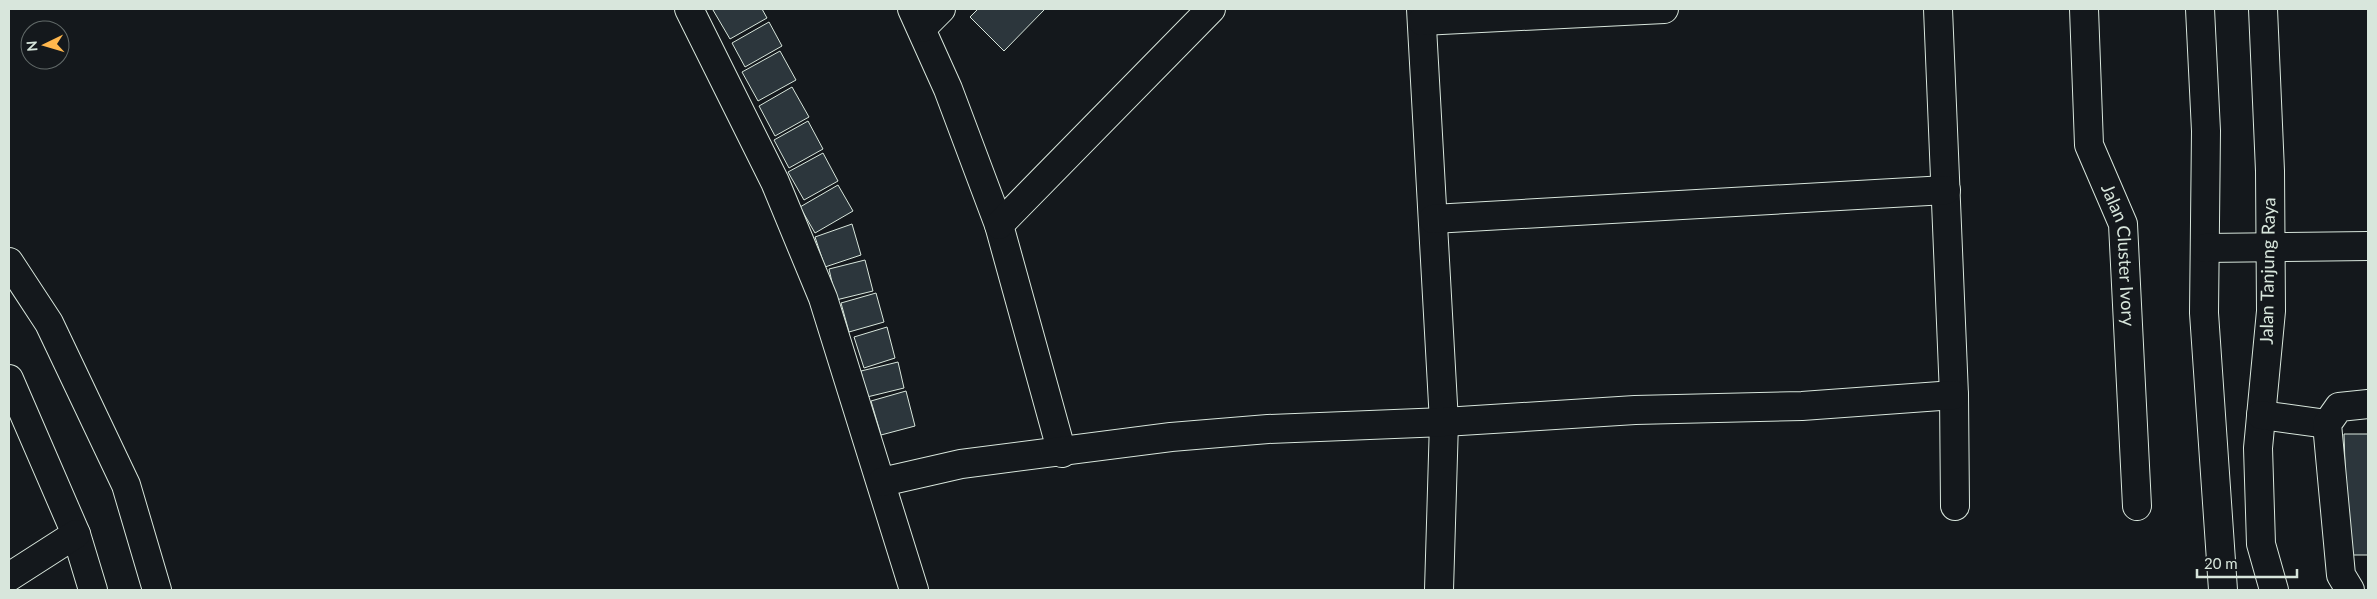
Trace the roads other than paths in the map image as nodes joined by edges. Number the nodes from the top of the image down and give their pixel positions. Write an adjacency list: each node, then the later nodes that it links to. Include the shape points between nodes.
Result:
1 (690, 9): 24 (street, via 774,182 823,298)
2 (1212, 9): 12 (street)
3 (1664, 9): 9 (street)
4 (1938, 9): 10 (street)
5 (2084, 9): 26 (street, Jalan Cluster Ivory, via 2089,145 2123,224)
6 (2200, 9): 14 (street, via 2206,131)
7 (2262, 9): 15 (street, Jalan Tanjung Raya, via 2270,171)
8 (925, 15): 12 (street)
9 (1422, 15): 11 (street)
10 (1946, 190): 11 (street); 18 (street)
11 (1432, 219): 21 (street)
12 (999, 225): 23 (street)
13 (2368, 246): 15 (street)
14 (2205, 248): 15 (street); 33 (street, via 2206,341)
15 (2270, 248): 20 (street, Jalan Tanjung Raya, via 2271,311)
16 (9, 262): 30 (street, via 49,323 126,485)
17 (9, 380): 27 (street)
18 (1954, 395): 21 (street, via 1802,406 1635,410); 25 (street)
19 (2368, 404): 22 (street, via 2339,406)
20 (2261, 415): 22 (street); 34 (street, Jalan Tanjung Raya, via 2258,448 2261,544)
21 (1444, 422): 23 (street, via 1268,429 1171,437); 32 (street)
22 (2327, 424): 35 (street, via 2340,575)
23 (1062, 453): 24 (street, via 961,464)
24 (882, 482): 31 (street)
25 (1955, 506)
26 (2137, 506)
27 (76, 534): 28 (street); 29 (street)
28 (9, 576)
29 (92, 590)
30 (157, 590)
31 (914, 590)
32 (1439, 590)
33 (2223, 590)
34 (2274, 590)
35 (2350, 590)

